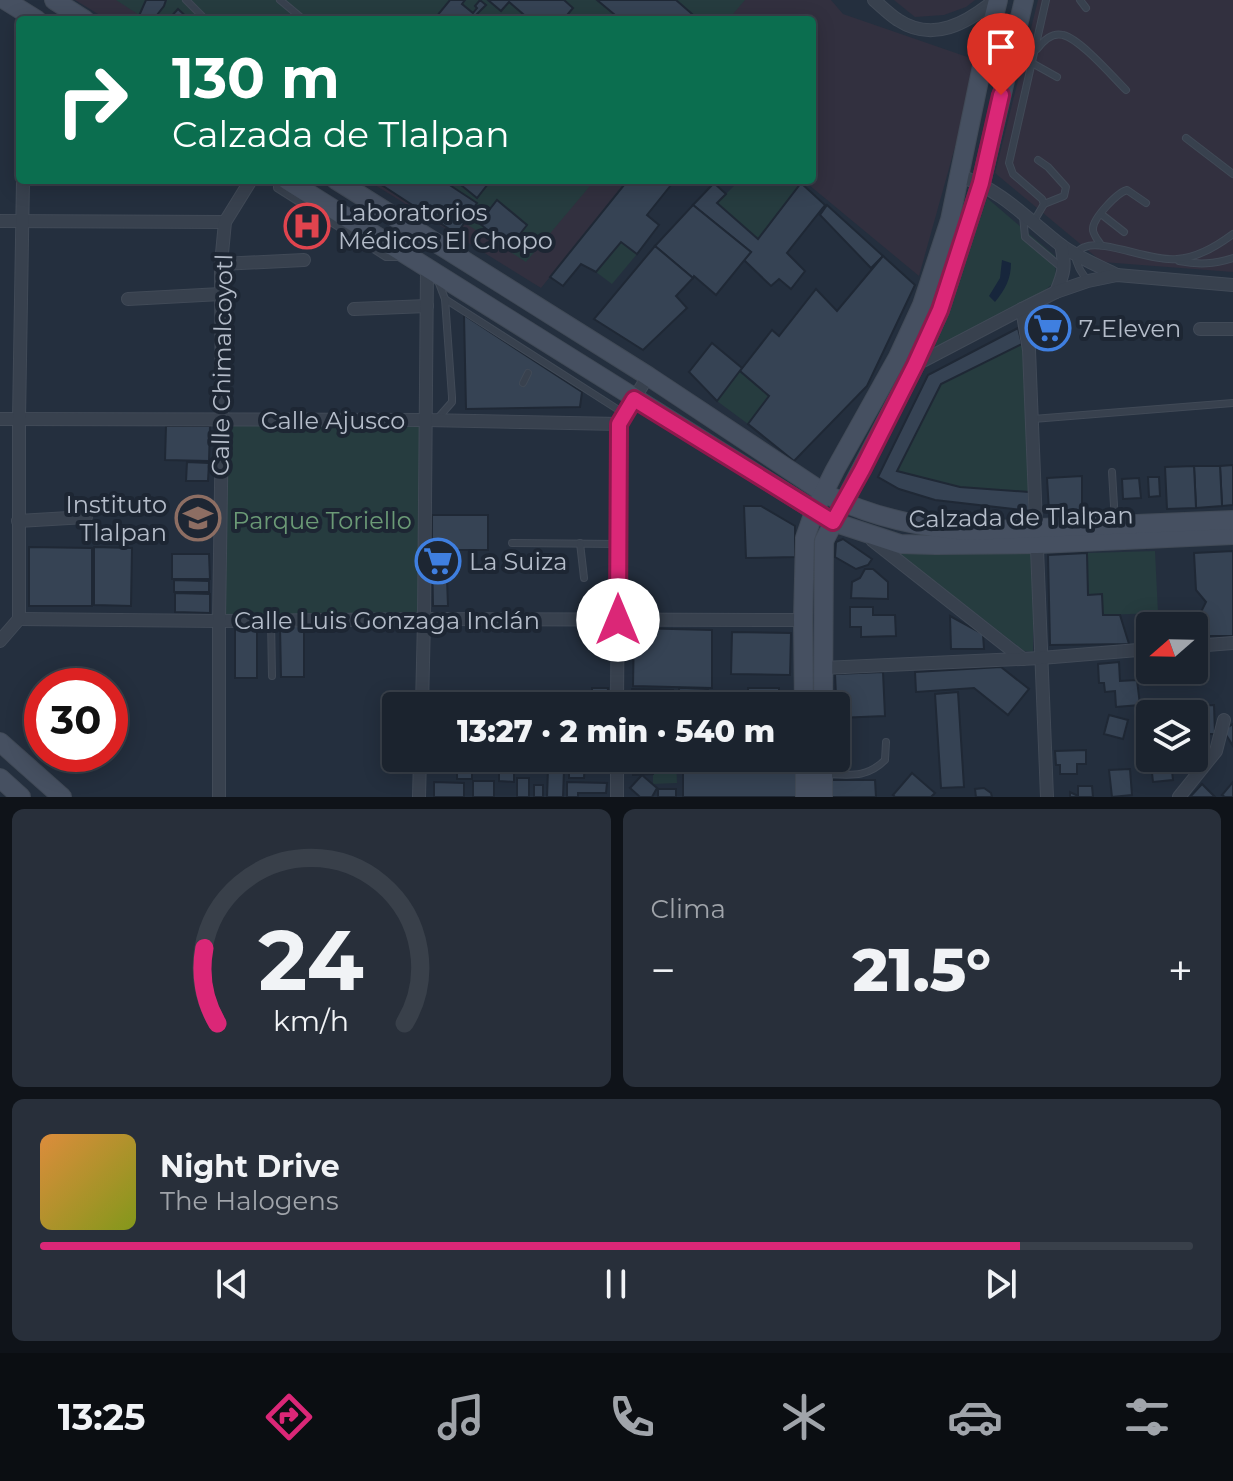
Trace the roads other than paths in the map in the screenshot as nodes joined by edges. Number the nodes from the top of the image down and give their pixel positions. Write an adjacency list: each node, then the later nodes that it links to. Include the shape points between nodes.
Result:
1 (5, 0): 11 (main road)
2 (54, 0): 12 (main road)
3 (186, 0): 13 (lane)
4 (280, 0): 14 (lane)
5 (874, 0): 6 (street, via 899,20 932,31 949,29)
6 (996, 0): 20 (main road)
7 (1024, 0): 21 (main road)
8 (1046, 0): 15 (lane)
9 (1080, 0): 10 (lane)
10 (1086, 8)
11 (26, 16)
12 (79, 16)
13 (202, 16)
14 (299, 16)
15 (1034, 52): 16 (lane); 18 (lane, via 1055,34 1064,35)
16 (1032, 63): 17 (lane); 32 (lane, via 1009,163 1013,174)
17 (1057, 77)
18 (1126, 90)
19 (1186, 138): 23 (lane)
20 (965, 149): 21 (main road, via 977,140); 24 (main road)
21 (989, 149): 25 (main road)
22 (1038, 160): 32 (lane, via 1066,187 1064,196)
23 (1233, 174)
24 (960, 176): 25 (street); 63 (main road)
25 (981, 183): 33 (street); 63 (main road, via 940,310)
26 (23, 184): 36 (street)
27 (249, 184): 38 (street, Calle Chimalcoyotl)
28 (277, 184): 44 (lane, via 386,257)
29 (293, 184): 44 (main road, Calzada de Tlalpan)
30 (342, 184): 65 (main road, Calzada de Tlalpan)
31 (1146, 203): 34 (lane, via 1124,190)
32 (1044, 204): 37 (lane)
33 (1023, 212): 37 (street); 49 (lane, via 1025,237)
34 (1101, 214): 39 (lane); 42 (lane, via 1092,228)
35 (0, 221): 36 (street)
36 (23, 221): 38 (street); 70 (street)
37 (1034, 221): 41 (street)
38 (225, 222): 48 (street, Calle Chimalcoyotl)
39 (1124, 232)
40 (1233, 234): 47 (lane, via 1197,255)
41 (1061, 245): 43 (street); 49 (street)
42 (1101, 245): 43 (lane); 47 (lane)
43 (1075, 254): 51 (street); 52 (lane)
44 (408, 257): 50 (main road, Calzada de Tlalpan)
45 (1233, 258): 47 (lane, via 1201,265)
46 (304, 260): 48 (street)
47 (1176, 260)
48 (221, 264): 55 (street, Calle Chimalcoyotl)
49 (1064, 271): 54 (street)
50 (432, 272): 57 (lane); 58 (street); 68 (main road, Calzada de Tlalpan)
51 (1117, 275): 52 (street); 53 (street)
52 (1088, 281): 54 (street)
53 (1233, 285)
54 (1056, 292): 60 (street)
55 (221, 294): 56 (street); 72 (street, Calle Chimalcoyotl)
56 (128, 299)
57 (445, 299): 68 (lane); 73 (lane, via 452,402)
58 (427, 306): 59 (street); 73 (street)
59 (354, 309)
60 (1022, 309): 63 (street); 71 (street)
61 (1200, 329): 62 (street)
62 (1233, 329)
63 (906, 361): 75 (main road); 76 (main road)
64 (528, 373): 66 (lane)
65 (648, 376): 68 (street); 75 (main road, Calzada de Tlalpan)
66 (523, 383)
67 (1233, 403): 71 (lane)
68 (626, 412): 73 (street, Calle Ajusco); 77 (main road, Calzada de Tlalpan); 88 (street)
69 (0, 419): 70 (street, Calle Ajusco)
70 (19, 419): 72 (street, Calle Ajusco); 80 (street)
71 (1033, 419): 85 (street)
72 (222, 420): 73 (street, Calle Ajusco); 95 (street, Calle Chimalcoyotl)
73 (431, 420): 91 (street)
74 (1112, 472): 82 (lane)
75 (824, 493): 76 (main road, Calzada de Tlalpan); 77 (main road)
76 (843, 503): 81 (main road); 85 (main road, Calzada de Tlalpan, via 933,528)
77 (814, 512): 81 (main road, Calzada de Tlalpan); 94 (main road, via 805,538)
78 (86, 517): 80 (street)
79 (1233, 520): 82 (main road, Calzada de Tlalpan)
80 (18, 521): 90 (street)
81 (833, 522): 83 (main road, Calzada de Tlalpan); 102 (main road, via 824,541)
82 (1115, 525): 85 (main road, Calzada de Tlalpan)
83 (863, 533): 85 (main road, Calzada de Tlalpan, via 900,544 936,545); 101 (street)
84 (1233, 535): 85 (main road, Calzada de Tlalpan)
85 (1038, 536): 100 (street)
86 (512, 543): 87 (lane)
87 (580, 543): 88 (lane); 89 (lane)
88 (618, 544): 93 (street)
89 (584, 578)
90 (19, 619): 95 (street, Calle Luis Gonzaga Inclán); 96 (street)
91 (424, 619): 92 (street, Calle Luis Gonzaga Inclán); 93 (street, Calle Luis Gonzaga Inclán); 104 (street)
92 (271, 620): 95 (street, Calle Luis Gonzaga Inclán); 103 (lane)
93 (618, 620): 94 (street, Calle Luis Gonzaga Inclán); 105 (street)
94 (803, 620): 106 (main road)
95 (219, 621): 119 (street, Calle Chimalcoyotl)
96 (0, 641)
97 (1233, 643): 98 (street)
98 (1208, 645)
99 (1136, 650): 100 (street)
100 (1041, 658): 101 (street); 124 (street)
101 (1023, 659): 102 (street)
102 (823, 668): 107 (main road)
103 (272, 676)
104 (422, 692)
105 (617, 692)
106 (804, 692)
107 (823, 692)
108 (1224, 720): 125 (street, via 1216,751)
109 (0, 742): 118 (main road)
110 (886, 742): 115 (lane, via 885,760 877,769 856,775)
111 (420, 772): 120 (street)
112 (617, 772): 121 (street)
113 (805, 772): 122 (main road)
114 (823, 772): 123 (main road)
115 (845, 772)
116 (0, 778): 117 (main road)
117 (21, 797)
118 (62, 797)
119 (219, 797)
120 (419, 797)
121 (617, 797)
122 (805, 797)
123 (823, 797)
124 (1047, 797)
125 (1179, 797)

